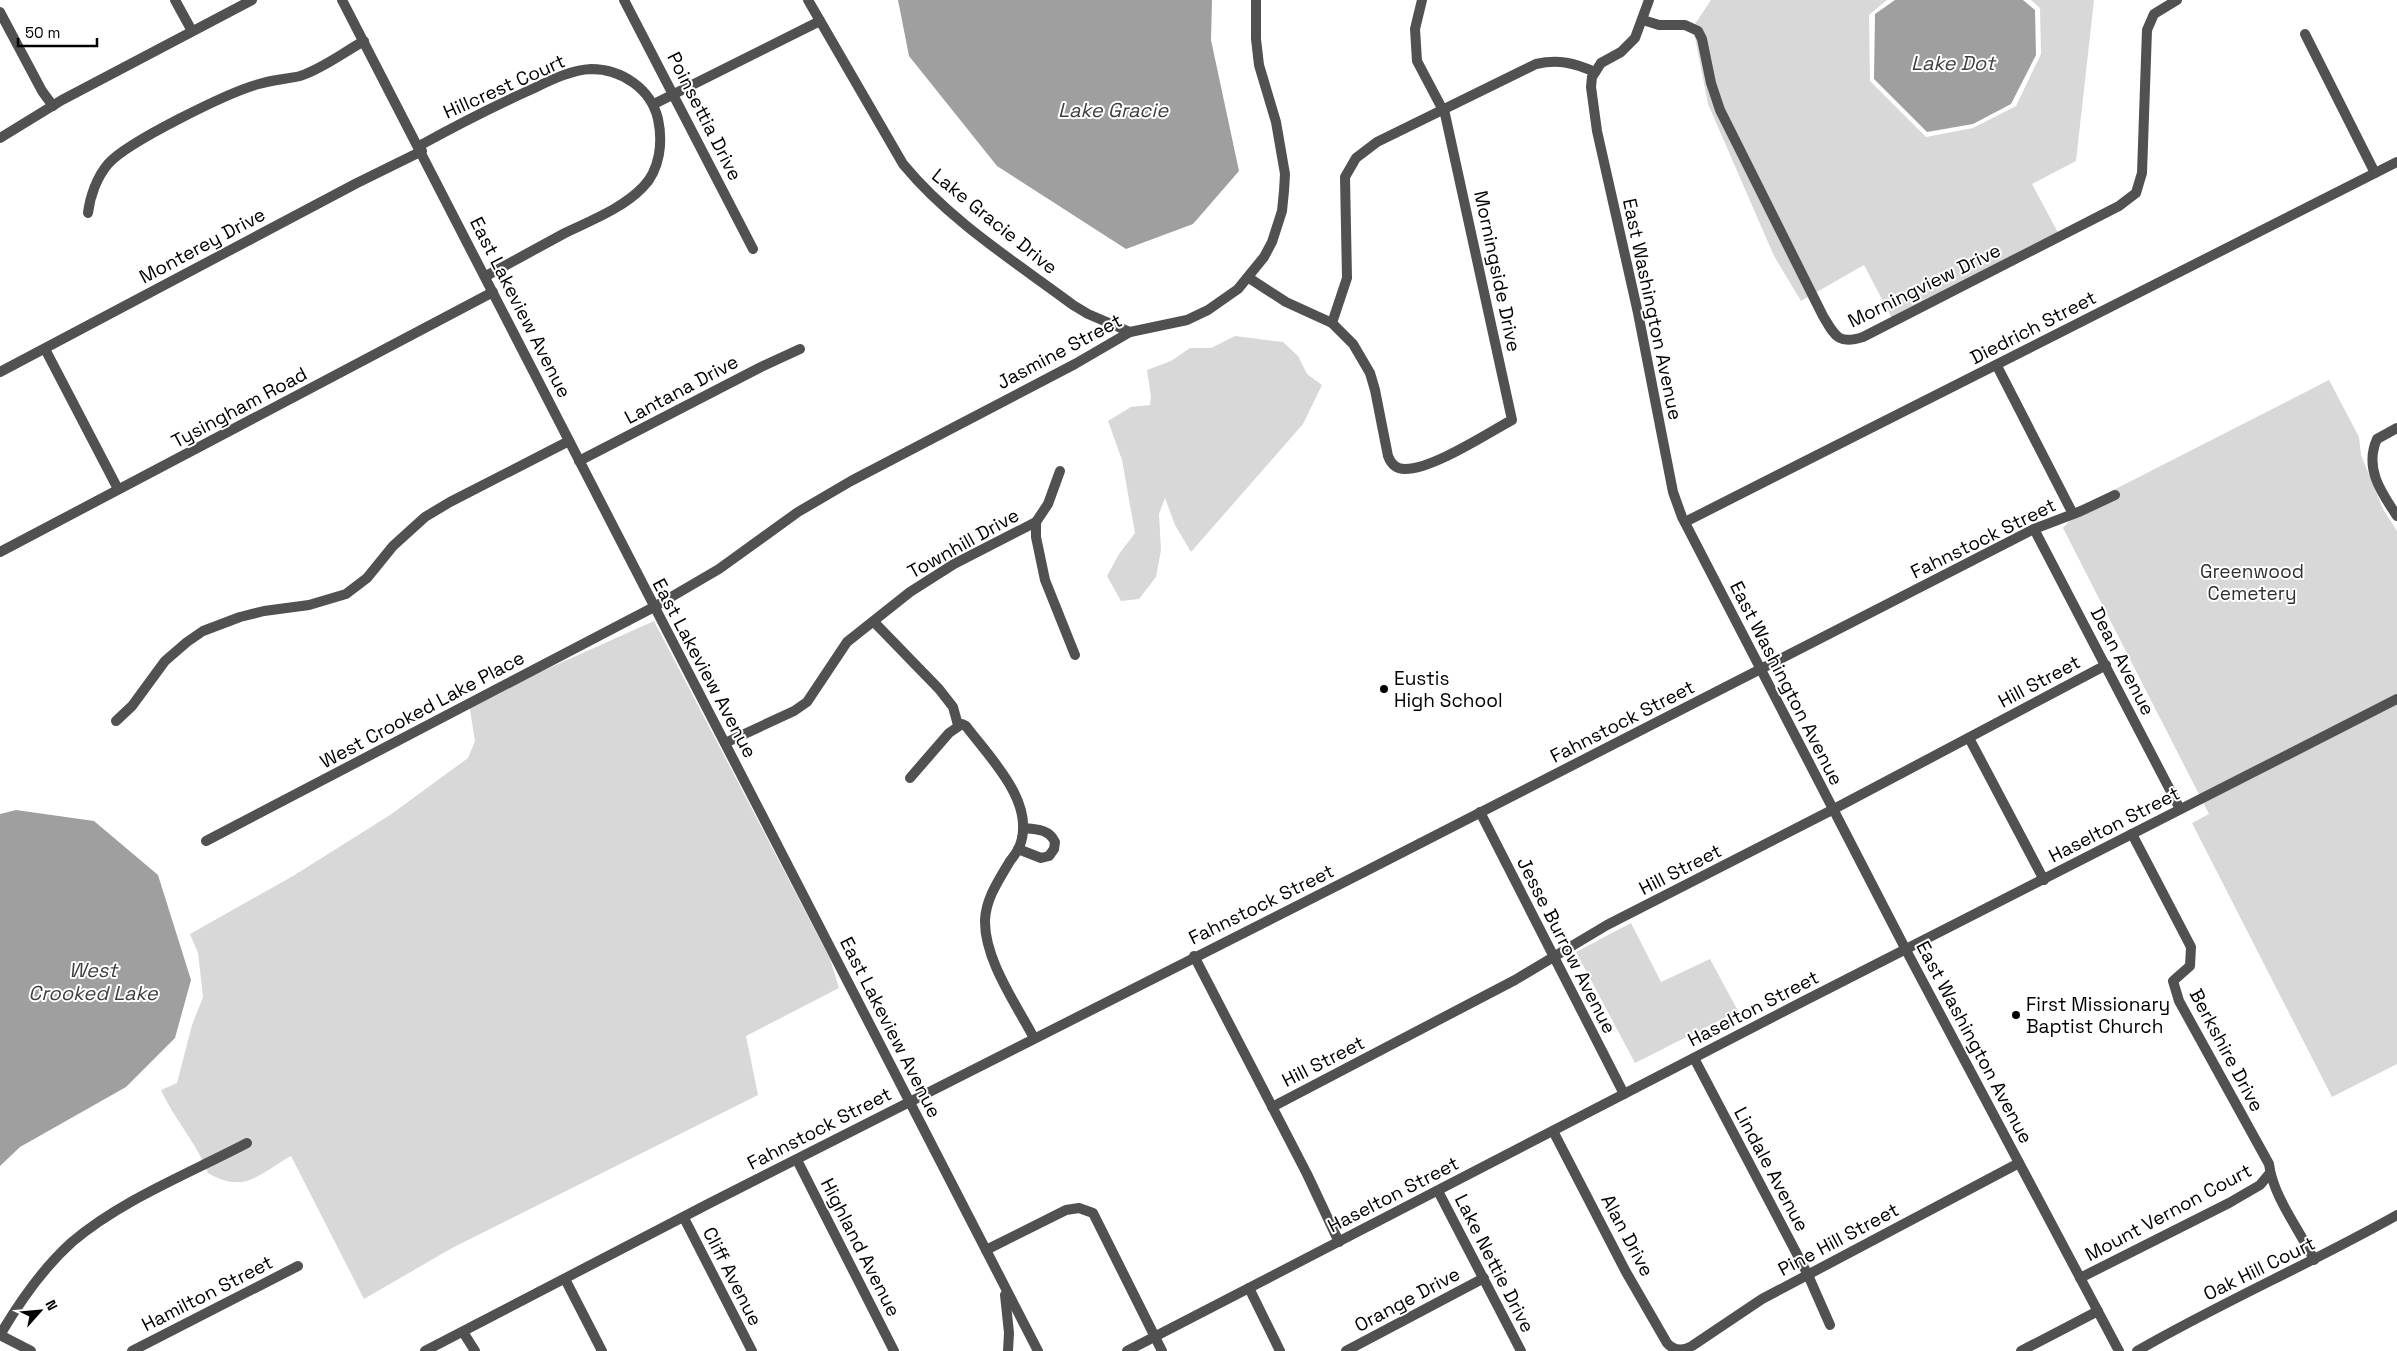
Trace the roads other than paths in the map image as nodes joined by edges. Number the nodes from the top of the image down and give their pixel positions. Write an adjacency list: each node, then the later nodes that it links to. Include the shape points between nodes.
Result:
1 (175, 0): 13 (street)
2 (252, 0): 13 (street)
3 (342, 0): 15 (street, East Lakeview Avenue)
4 (624, 0): 17 (street, Poinsettia Drive)
5 (808, 0): 12 (street, Lake Gracie Drive)
6 (1256, 0): 28 (street, via 1259,65 1276,122 1285,174 1282,211 1272,242)
7 (1422, 0): 20 (street, via 1415,29 1417,61)
8 (1649, 0): 11 (street)
9 (2177, 0): 11 (street, Morningview Drive, via 2154,14 2147,30 2142,173 2136,193 2110,211 1850,341 1834,333 1823,316 1732,136 1711,83 1698,31 1685,25 1659,25)
10 (0, 12): 19 (street)
11 (1643, 20): 16 (street, via 1630,45 1601,63)
12 (820, 21): 17 (street); 31 (street, Lake Gracie Drive, via 903,164 916,180 972,230 1073,305)
13 (192, 31): 19 (street)
14 (2305, 34): 24 (street)
15 (364, 41): 22 (street, East Lakeview Avenue); 25 (street, via 301,76 238,91 115,157 100,177)
16 (1595, 72): 20 (street, via 1564,61 1536,64); 45 (street, East Washington Avenue, via 1591,87 1597,131 1674,492)
17 (674, 96): 18 (street); 26 (street, Poinsettia Drive)
18 (654, 104): 22 (street, Hillcrest Court, via 638,86 615,73 590,69 574,72 516,96); 27 (street, via 660,153 644,187 617,207)
19 (53, 106): 21 (street)
20 (1444, 110): 30 (street, via 1376,142 1348,168 1344,194 1347,278); 30 (street, Morningside Drive, via 1512,420 1427,464 1404,470 1396,467 1388,456 1370,373 1354,344)
21 (0, 138)
22 (420, 148): 27 (street, East Lakeview Avenue); 32 (street, Monterey Drive)
23 (2397, 162): 24 (street, Diedrich Street)
24 (2375, 173): 34 (street, Diedrich Street)
25 (88, 213)
26 (753, 250)
27 (486, 276): 29 (street, East Lakeview Avenue)
28 (1249, 278): 30 (street, via 1286,302); 31 (street, Jasmine Street, via 1238,290 1208,310 1171,324)
29 (493, 292): 37 (street, East Lakeview Avenue); 40 (street, Tysingham Road)
30 (1332, 323)
31 (1130, 332): 48 (street, Jasmine Street, via 851,480 798,512 719,569)
32 (46, 348): 35 (street, Monterey Drive); 40 (street)
33 (800, 349): 38 (street, Lantana Drive)
34 (1996, 366): 42 (street); 45 (street, Diedrich Street)
35 (0, 372)
36 (2397, 428): 43 (street, via 2377,439 2371,459 2375,478)
37 (569, 441): 38 (street, East Lakeview Avenue); 54 (street, via 425,517 393,546 367,578 346,594 309,605 240,617 203,631 165,661 132,706)
38 (579, 461): 48 (street, East Lakeview Avenue)
39 (1060, 471): 44 (street, via 1048,504)
40 (118, 489): 47 (street, Tysingham Road)
41 (2115, 496): 42 (street, Fahnstock Street)
42 (2073, 514): 46 (street, Fahnstock Street)
43 (2397, 516)
44 (1036, 522): 49 (street, Townhill Drive, via 954,564 910,592); 50 (street, via 1038,555 1044,580)
45 (1685, 522): 52 (street, East Washington Avenue)
46 (2034, 529): 51 (street, Dean Avenue); 52 (street, Fahnstock Street)
47 (0, 552)
48 (654, 607): 57 (street, East Lakeview Avenue); 64 (street, West Crooked Lake Place)
49 (874, 622): 55 (street, via 939,689 953,707); 57 (street, Townhill Drive, via 847,642 807,702)
50 (1075, 655)
51 (2106, 666): 56 (street, Hill Street); 59 (street, Dean Avenue)
52 (1760, 669): 60 (street, East Washington Avenue); 61 (street, Fahnstock Street)
53 (2397, 699): 59 (street, Haselton Street)
54 (116, 721)
55 (958, 725): 58 (street); 62 (street, via 966,726 1011,785)
56 (1969, 738): 60 (street, Hill Street); 66 (street)
57 (725, 743): 73 (street, East Lakeview Avenue)
58 (910, 778)
59 (2180, 809): 63 (street, Haselton Street)
60 (1832, 810): 67 (street, East Washington Avenue); 69 (street, Hill Street, via 1607,925)
61 (1480, 812): 68 (street, Fahnstock Street); 69 (street, Jesse Burrow Avenue)
62 (1023, 828): 65 (street); 65 (street, via 1049,833 1055,842 1054,849 1049,856 1041,858)
63 (2132, 834): 66 (street, Haselton Street); 79 (street, Berkshire Drive, via 2191,947 2190,966 2173,981 2179,1000 2269,1164)
64 (206, 842)
65 (1018, 849): 70 (street, via 990,897 986,934 995,964)
66 (2044, 880): 67 (street, Haselton Street)
67 (1906, 950): 71 (street, Haselton Street); 78 (street, East Washington Avenue)
68 (1194, 956): 70 (street, Fahnstock Street); 74 (street)
69 (1556, 957): 72 (street, Jesse Burrow Avenue); 74 (street, Hill Street)
70 (1034, 1038): 73 (street, Fahnstock Street)
71 (1694, 1058): 72 (street, Haselton Street); 87 (street, Lindale Avenue)
72 (1624, 1094): 75 (street, Haselton Street)
73 (910, 1101): 77 (street, Fahnstock Street); 84 (street, East Lakeview Avenue)
74 (1272, 1107): 83 (street)
75 (1553, 1131): 80 (street, Haselton Street); 98 (street, Alan Drive, via 1626,1272 1667,1343)
76 (248, 1143): 96 (street, via 137,1199 91,1228 56,1258 33,1285)
77 (797, 1160): 82 (street, Fahnstock Street); 105 (street, Highland Avenue)
78 (2019, 1164): 87 (street, Pine Hill Street); 89 (street, East Washington Avenue)
79 (2270, 1173): 85 (street, Berkshire Drive); 89 (street, Mount Vernon Court, via 2260,1185 2229,1203)
80 (1438, 1190): 83 (street, Haselton Street); 88 (street, Lake Nettie Drive)
81 (2397, 1215): 85 (street, Oak Hill Court)
82 (684, 1218): 90 (street, Fahnstock Street); 104 (street, Cliff Avenue)
83 (1339, 1242): 91 (street, Haselton Street)
84 (986, 1250): 92 (street, East Lakeview Avenue); 97 (street, via 1046,1218 1066,1210 1085,1209 1096,1218)
85 (2314, 1260): 115 (street, Oak Hill Court)
86 (298, 1266): 100 (street, Hamilton Street)
87 (1808, 1275): 94 (street, Lindale Avenue); 98 (street, Pine Hill Street, via 1762,1299 1692,1346)
88 (1484, 1278): 111 (street, Orange Drive); 112 (street, Lake Nettie Drive)
89 (2080, 1278): 93 (street, East Washington Avenue)
90 (565, 1279): 95 (street, Fahnstock Street); 103 (street)
91 (1249, 1288): 97 (street, Haselton Street); 110 (street)
92 (1005, 1289): 106 (street); 107 (street, East Lakeview Avenue)
93 (2098, 1311): 113 (street); 114 (street, East Washington Avenue)
94 (1830, 1325)
95 (462, 1332): 101 (street, Fahnstock Street); 102 (street)
96 (0, 1335): 99 (street)
97 (1155, 1337): 108 (street, Haselton Street); 109 (street)
98 (1677, 1350)
99 (31, 1351)
100 (132, 1351)
101 (425, 1351)
102 (475, 1351)
103 (602, 1351)
104 (752, 1351)
105 (894, 1351)
106 (1008, 1351)
107 (1038, 1351)
108 (1127, 1351)
109 (1162, 1351)
110 (1280, 1351)
111 (1346, 1351)
112 (1522, 1351)
113 (2021, 1351)
114 (2119, 1351)
115 (2137, 1351)

